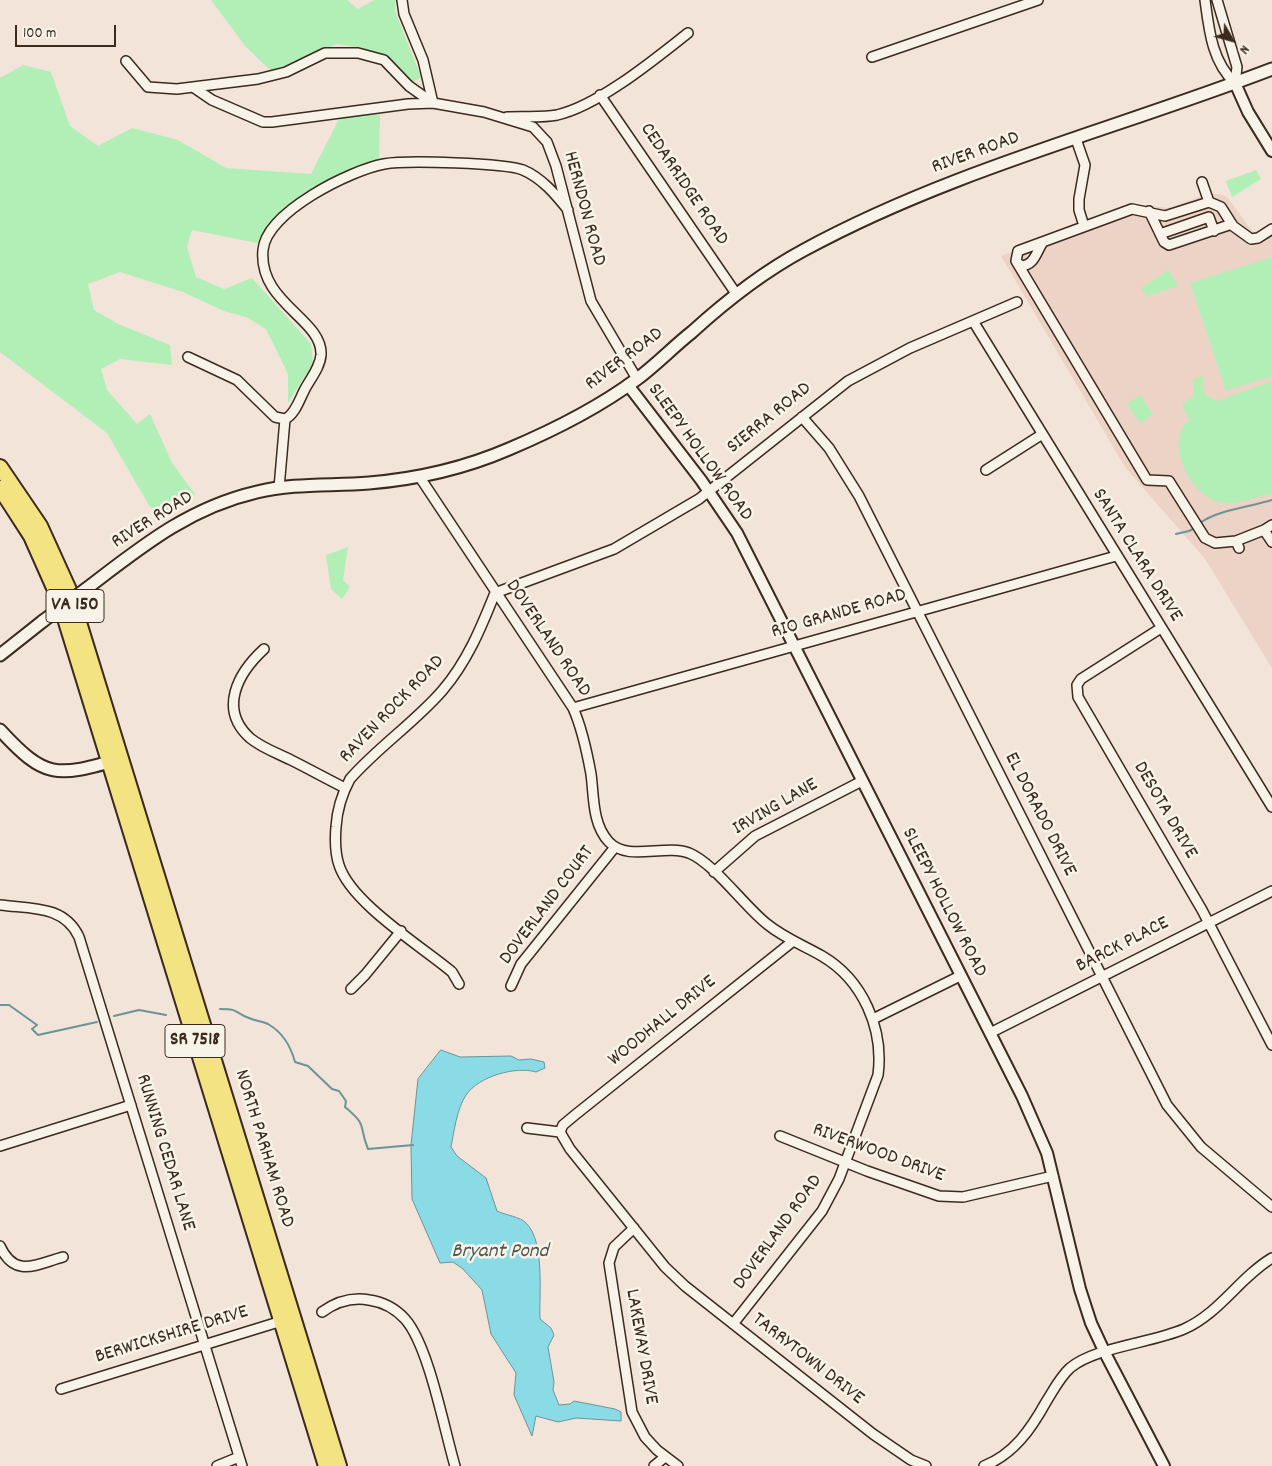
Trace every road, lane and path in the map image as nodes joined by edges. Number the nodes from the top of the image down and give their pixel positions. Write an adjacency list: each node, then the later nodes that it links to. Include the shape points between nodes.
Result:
1 (402, 0): 12 (street)
2 (1038, 0): 6 (street)
3 (1205, 0): 9 (street, via 1214,48 1223,72)
4 (1217, 0): 9 (street, via 1237,67)
5 (688, 33): 11 (street)
6 (872, 58)
7 (126, 61): 10 (street, HERNDON ROAD, via 148,87 163,90)
8 (1272, 69): 9 (main road, RIVER ROAD)
9 (1234, 84): 14 (main road, RIVER ROAD); 15 (street)
10 (193, 87): 12 (street, via 212,100 263,122); 12 (street, HERNDON ROAD, via 273,76 334,52 358,53 384,60 409,86)
11 (600, 95): 13 (street, via 560,114); 27 (street, CEDARRIDGE ROAD)
12 (434, 103): 13 (street, HERNDON ROAD)
13 (500, 117): 18 (street, HERNDON ROAD, via 533,127 543,135)
14 (1076, 139): 21 (street, via 1086,166 1079,199); 27 (main road, RIVER ROAD, via 962,178 860,222 799,253)
15 (1272, 151)
16 (1202, 182): 17 (street)
17 (1208, 202): 19 (street, via 1165,216); 20 (street, via 1221,207)
18 (569, 211): 31 (street, HERNDON ROAD, via 591,301); 33 (street, via 544,184 517,168 403,162 354,173 288,212 274,224 266,238 264,270 280,299 314,334 321,355 317,369 293,412)
19 (1148, 211): 21 (street, via 1132,209); 24 (street)
20 (1232, 224): 22 (street, via 1251,239); 23 (street)
21 (1084, 226): 25 (street)
22 (1272, 229)
23 (1214, 231): 24 (street, via 1169,245); 24 (street, via 1209,217)
24 (1160, 234)
25 (1043, 242): 26 (street, via 1018,251); 26 (street, via 1032,262 1022,266)
26 (1016, 261): 41 (street, via 1147,480 1169,481 1205,538 1215,543 1237,544 1253,539)
27 (737, 295): 31 (main road, RIVER ROAD)
28 (1017, 302): 29 (street, SIERRA ROAD)
29 (973, 321): 32 (street, SIERRA ROAD, via 864,372 834,390); 34 (street, SANTA CLARA DRIVE)
30 (188, 357): 33 (street, via 237,380 274,417)
31 (633, 382): 37 (main road, RIVER ROAD, via 579,416 512,448 463,466); 40 (street, SLEEPY HOLLOW ROAD)
32 (802, 417): 40 (street, SIERRA ROAD); 45 (street, EL DORADO DRIVE, via 848,476)
33 (285, 419): 39 (street)
34 (1041, 436): 36 (street); 43 (street, SANTA CLARA DRIVE)
35 (0, 467): 52 (highway, VA 150, via 37,521 62,570)
36 (986, 470)
37 (419, 476): 39 (main road, RIVER ROAD, via 367,483); 44 (street, DOVERLAND ROAD)
38 (0, 488): 52 (highway, VA 150, via 31,536 50,575)
39 (279, 488): 49 (main road, RIVER ROAD, bridge, via 235,498 191,515 151,540)
40 (709, 491): 44 (street, SIERRA ROAD, via 614,550); 47 (street, SLEEPY HOLLOW ROAD, via 737,534)
41 (1268, 527): 42 (street)
42 (1272, 542)
43 (1116, 556): 45 (street, RIO GRANDE ROAD); 46 (street, SANTA CLARA DRIVE)
44 (495, 593): 50 (street, DOVERLAND ROAD); 54 (street, RAVEN ROCK ROAD, via 470,651 453,677 428,705 360,768)
45 (916, 611): 47 (street, RIO GRANDE ROAD); 64 (street, EL DORADO DRIVE)
46 (1161, 628): 55 (street, SANTA CLARA DRIVE); 60 (street, DESOTA DRIVE, via 1085,676 1078,682 1076,692)
47 (794, 646): 50 (street, RIO GRANDE ROAD); 53 (street, SLEEPY HOLLOW ROAD)
48 (264, 649): 54 (street, via 246,666 237,686 234,710 240,725 258,744)
49 (0, 655)
50 (573, 708): 56 (street, DOVERLAND ROAD, via 586,750 599,826)
51 (0, 730): 52 (main road, via 24,753 54,771 69,772)
52 (115, 760): 84 (highway, NORTH PARHAM ROAD / SR 7518)
53 (862, 781): 57 (street, IRVING LANE, via 755,836); 63 (street, SLEEPY HOLLOW ROAD)
54 (345, 788): 61 (street, RAVEN ROCK ROAD, via 335,835 339,866 355,892)
55 (1272, 807)
56 (615, 847): 57 (street, DOVERLAND ROAD, via 633,852 682,851); 66 (street, DOVERLAND COURT, via 521,964)
57 (714, 872): 62 (street, DOVERLAND ROAD, via 766,924)
58 (1272, 891): 60 (street, BARCK PLACE)
59 (0, 905): 71 (street, RUNNING CEDAR LANE, via 54,912 65,917 75,928)
60 (1208, 922): 64 (street, BARCK PLACE); 70 (street, DESOTA DRIVE)
61 (401, 931): 65 (street, RAVEN ROCK ROAD, via 452,972); 67 (street)
62 (792, 942): 68 (street, DOVERLAND ROAD, via 844,972 861,994); 73 (street, WOODHALL DRIVE, via 575,1115)
63 (960, 976): 68 (street); 69 (street, SLEEPY HOLLOW ROAD)
64 (1102, 977): 69 (street, BARCK PLACE); 78 (street, EL DORADO DRIVE, via 1174,1117 1201,1147)
65 (459, 984)
66 (511, 986)
67 (350, 989)
68 (873, 1019): 76 (street, DOVERLAND ROAD, via 879,1056 878,1075)
69 (990, 1033): 77 (street, SLEEPY HOLLOW ROAD, via 1039,1134)
70 (1272, 1045)
71 (131, 1105): 75 (street); 86 (street, RUNNING CEDAR LANE)
72 (526, 1128): 73 (street)
73 (560, 1132): 79 (street, TARRYTOWN DRIVE)
74 (780, 1136): 76 (street, RIVERWOOD DRIVE)
75 (0, 1146)
76 (846, 1162): 77 (street, RIVERWOOD DRIVE, via 915,1189 949,1198); 85 (street, DOVERLAND ROAD, via 822,1211)
77 (1053, 1176): 87 (street, SLEEPY HOLLOW ROAD, via 1080,1289)
78 (1272, 1207)
79 (634, 1228): 85 (street, TARRYTOWN DRIVE, via 671,1273); 89 (street, LAKEWAY DRIVE, via 614,1247 609,1273 632,1412 645,1437)
80 (0, 1246): 81 (street, via 10,1262 24,1267)
81 (63, 1257)
82 (1272, 1258): 87 (street, via 1245,1278 1214,1311 1190,1326)
83 (322, 1312): 94 (street, via 348,1300 364,1299 384,1304 404,1319 423,1354)
84 (288, 1319): 86 (street, BERWICKSHIRE DRIVE); 92 (highway, NORTH PARHAM ROAD / SR 7518); 93 (highway, NORTH PARHAM ROAD / SR 7518)
85 (733, 1324): 97 (street, TARRYTOWN DRIVE, via 873,1434 911,1460)
86 (205, 1344): 88 (street, BERWICKSHIRE DRIVE); 90 (street, RUNNING CEDAR LANE)
87 (1105, 1353): 98 (street, via 1070,1368 1026,1434 1006,1453); 99 (street, SLEEPY HOLLOW ROAD)
88 (61, 1389)
89 (665, 1457): 95 (street); 96 (street, LAKEWAY DRIVE)
90 (241, 1461): 91 (street)
91 (217, 1466)
92 (326, 1466)
93 (339, 1466)
94 (456, 1466)
95 (654, 1466)
96 (678, 1466)
97 (926, 1466)
98 (984, 1466)
99 (1164, 1466)

